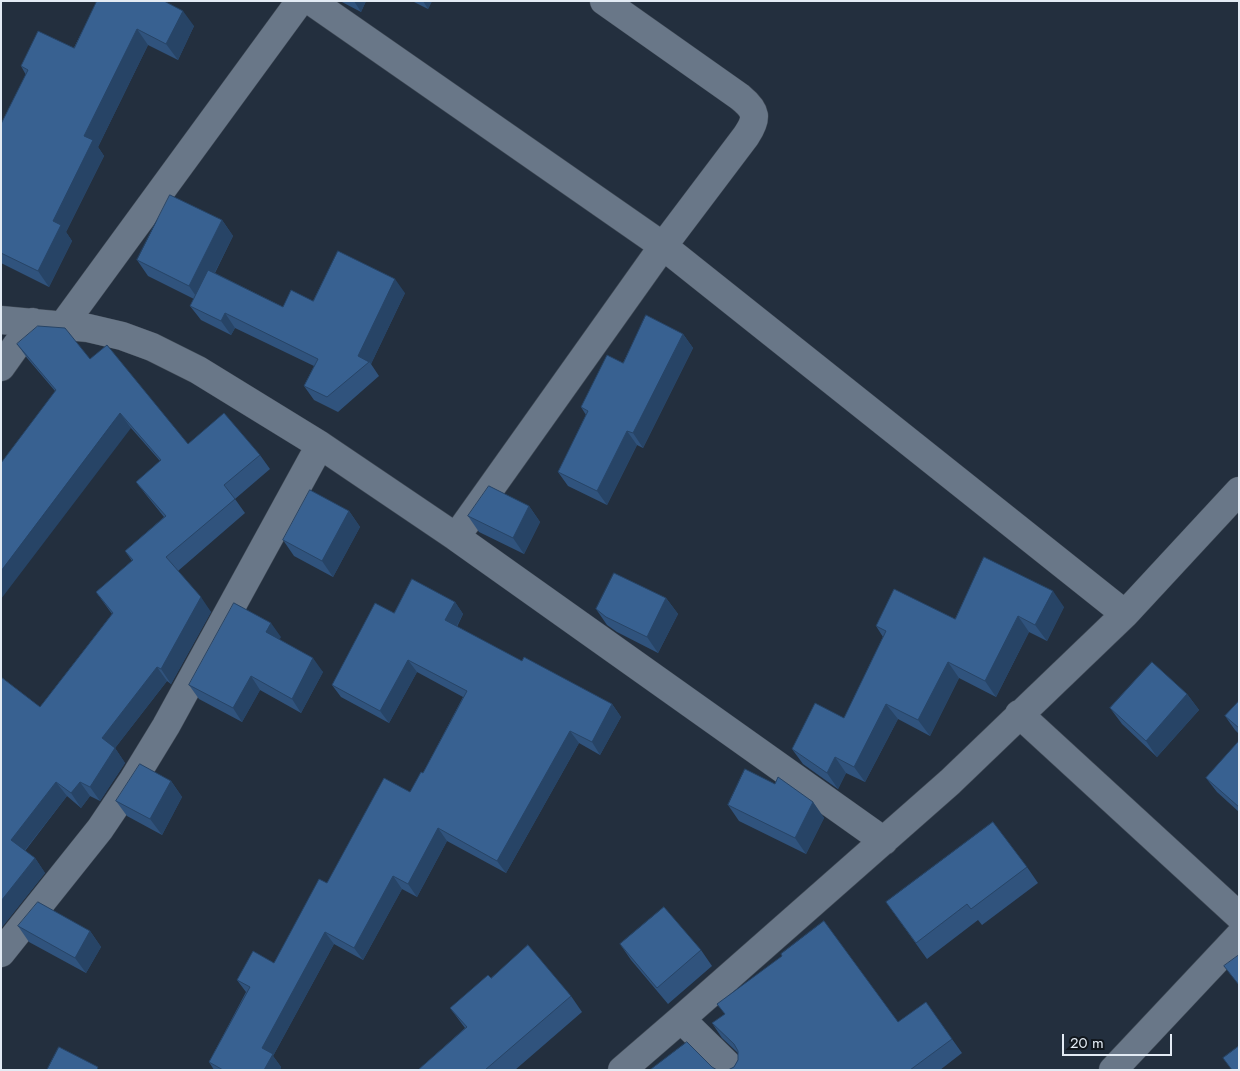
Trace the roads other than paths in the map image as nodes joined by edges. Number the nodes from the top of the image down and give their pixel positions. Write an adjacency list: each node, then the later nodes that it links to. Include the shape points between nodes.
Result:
1 (300, 1): 7 (street)
2 (311, 1): 4 (street)
3 (604, 1): 4 (street, via 740,97 755,115 752,128)
4 (663, 246): 11 (street); 12 (street)
5 (1, 320): 6 (street)
6 (33, 322): 7 (street); 8 (street)
7 (63, 325): 9 (street, via 122,336 152,347 198,370)
8 (1, 367)
9 (320, 445): 11 (street); 17 (street, via 133,780 100,829)
10 (1239, 491): 12 (street)
11 (456, 537): 14 (street)
12 (1125, 614): 13 (street)
13 (1019, 714): 14 (street); 15 (street)
14 (884, 841): 18 (street)
15 (1239, 916)
16 (1239, 936): 21 (street)
17 (1, 953)
18 (682, 1020): 19 (street); 20 (street)
19 (622, 1070)
20 (733, 1070)
21 (1112, 1070)

